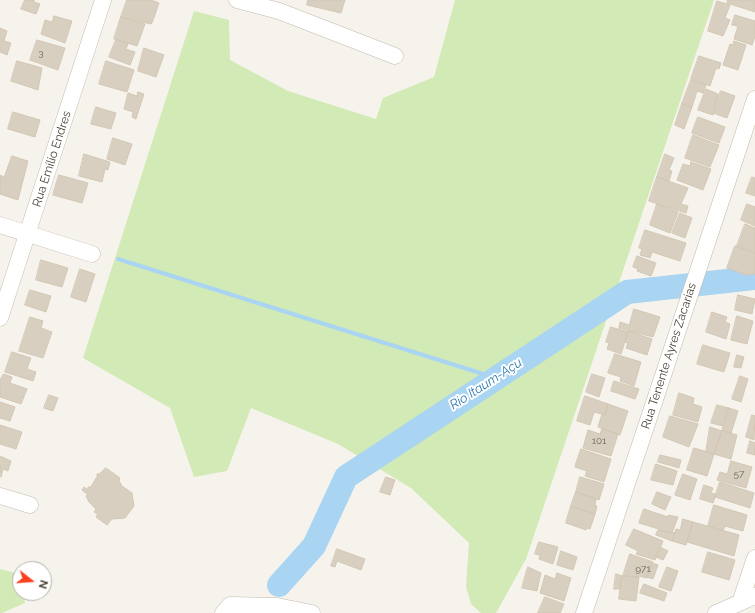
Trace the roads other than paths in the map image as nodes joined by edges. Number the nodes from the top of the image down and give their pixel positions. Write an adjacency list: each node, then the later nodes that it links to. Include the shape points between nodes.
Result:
1 (103, 0): 7 (street, Rua Emílio Endres)
2 (237, 0): 3 (street)
3 (280, 5): 4 (street)
4 (395, 56)
5 (755, 99): 17 (street, Rua Tenente Ayres Zacarias)
6 (0, 225): 7 (street)
7 (27, 234): 8 (street); 9 (street, Rua Emílio Endres)
8 (92, 254)
9 (0, 318)
10 (0, 496): 11 (street)
11 (30, 505)
12 (755, 558): 13 (street)
13 (748, 598): 14 (street)
14 (720, 612)
15 (222, 613): 16 (street, via 230,605 277,606)
16 (312, 613)
17 (584, 613)

